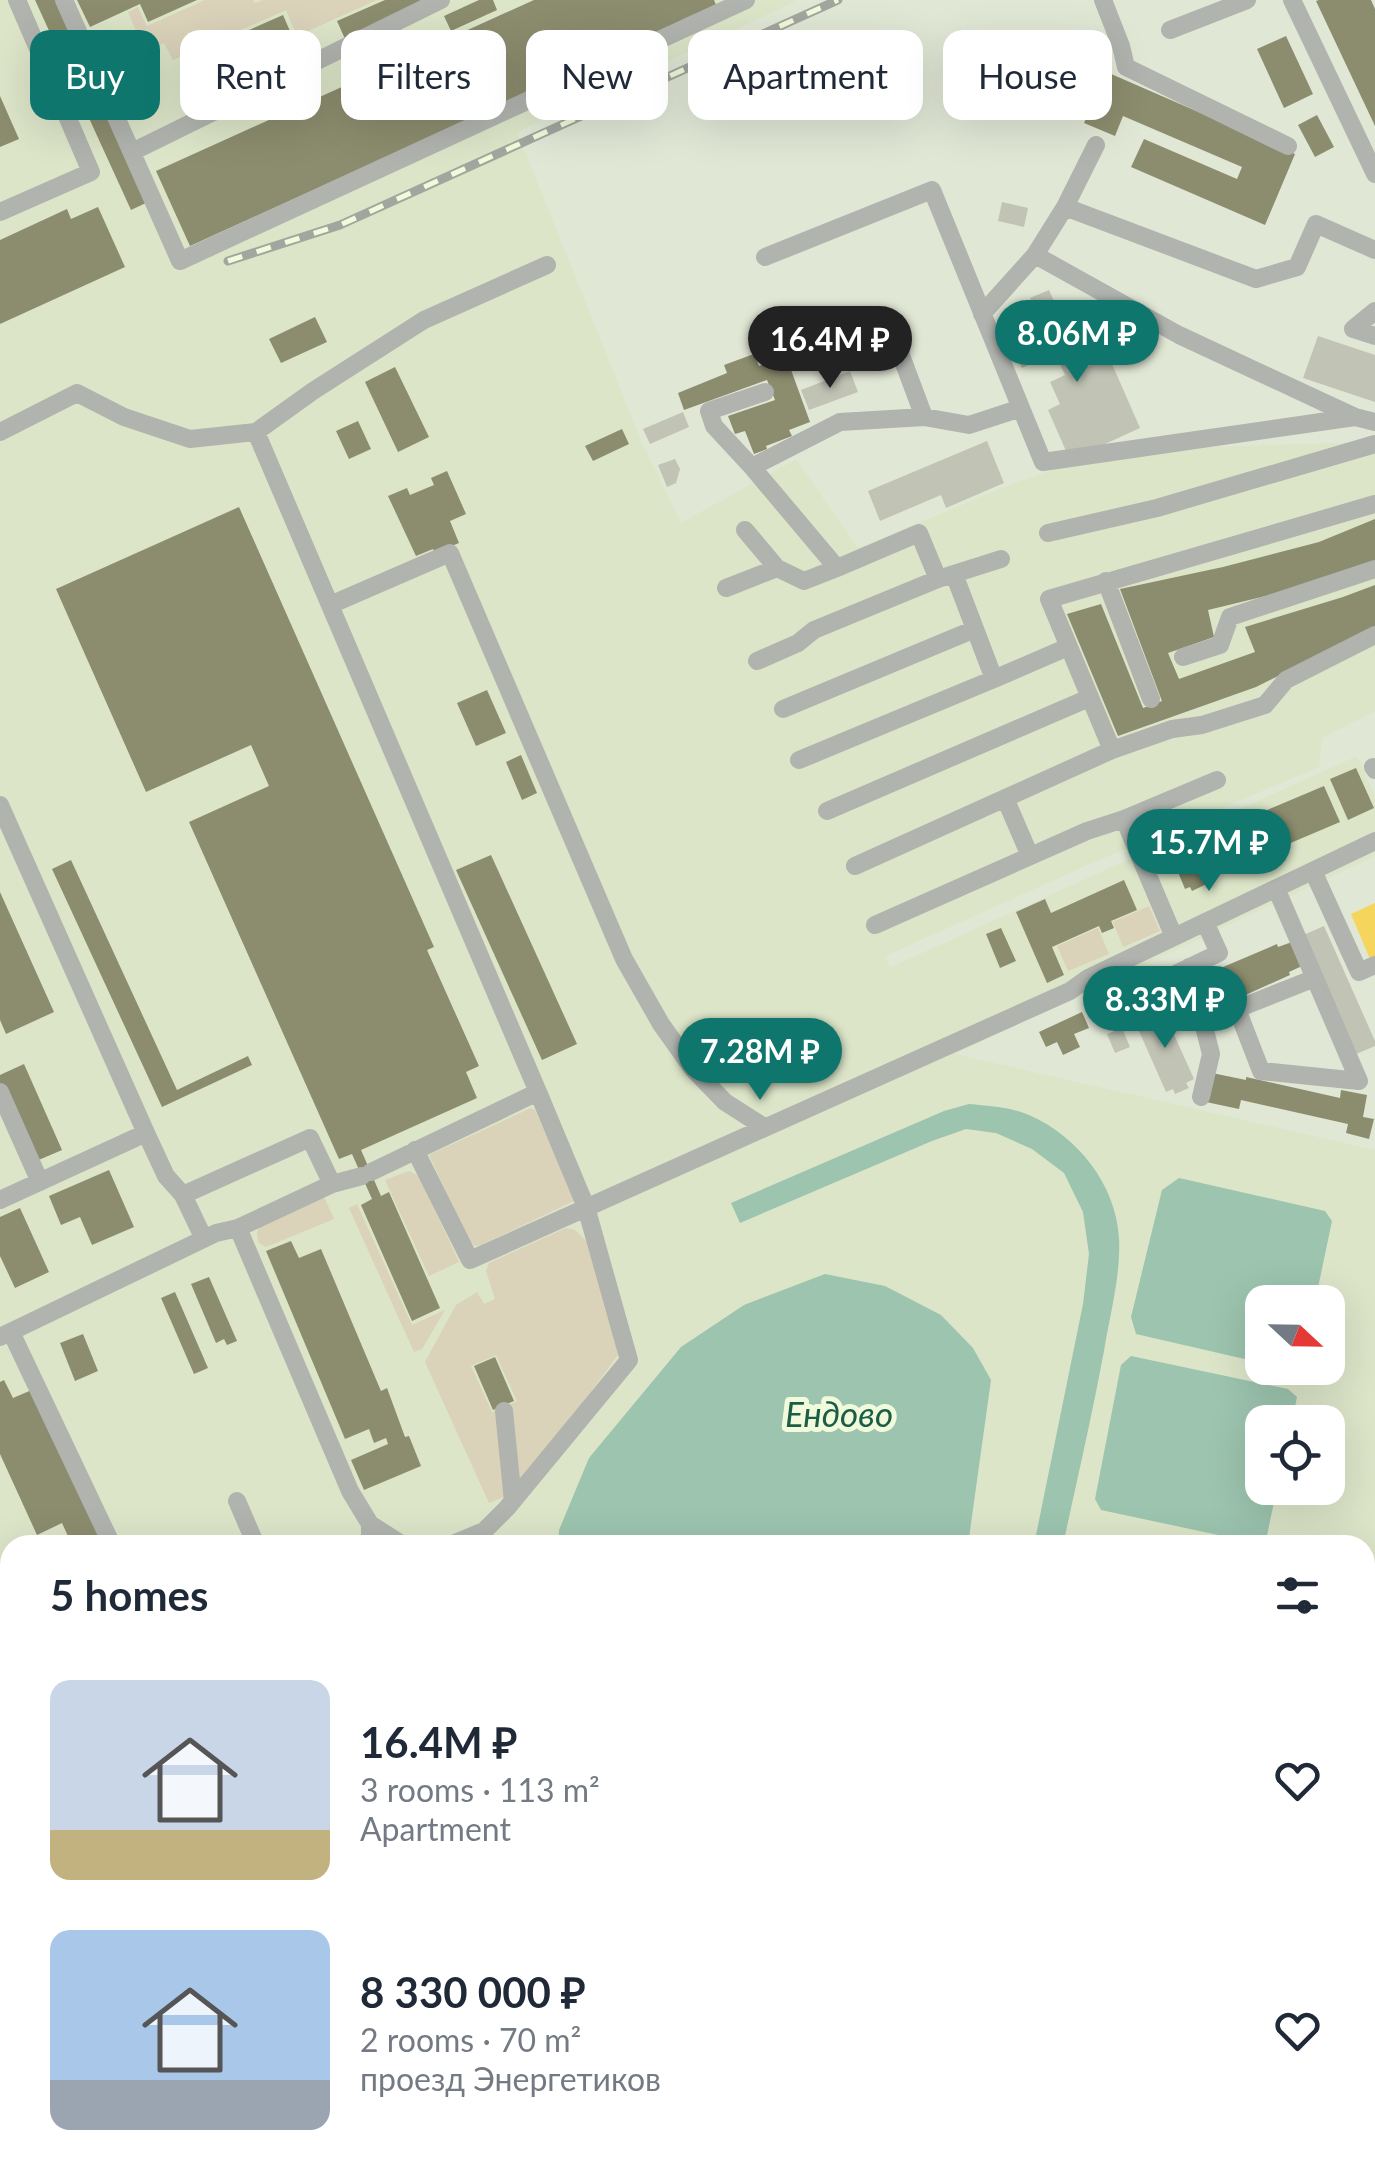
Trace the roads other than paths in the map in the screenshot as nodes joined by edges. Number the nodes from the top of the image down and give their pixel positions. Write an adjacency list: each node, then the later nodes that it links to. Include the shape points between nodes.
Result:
1 (16, 0): 14 (street, via 91,172)
2 (64, 0): 11 (street)
3 (441, 0): 11 (street)
4 (746, 0): 11 (street, via 180,260)
5 (1103, 0): 10 (street, via 1126,67)
6 (1247, 0): 8 (street)
7 (1292, 0): 12 (street)
8 (1170, 30)
9 (1096, 146): 13 (street)
10 (1288, 146)
11 (132, 152)
12 (1375, 174)
13 (1065, 207): 15 (street, via 1256,279 1297,267 1316,224); 16 (street)
14 (0, 212)
15 (1375, 250)
16 (1035, 255): 20 (street); 26 (street, via 1180,336)
17 (765, 258): 20 (street, via 932,190)
18 (547, 265): 29 (street, via 424,320)
19 (1375, 311): 21 (street, via 1353,329)
20 (982, 314): 24 (street)
21 (1375, 336)
22 (896, 342): 25 (street)
23 (765, 392): 31 (street, via 709,411 714,426)
24 (1021, 408): 25 (street, via 969,425); 26 (street, via 1043,462)
25 (924, 417): 31 (street, via 840,422)
26 (1355, 418): 27 (street)
27 (1375, 422)
28 (0, 432): 29 (street, via 77,393 190,439)
29 (256, 432): 42 (street)
30 (1375, 444): 34 (street)
31 (752, 467): 37 (street)
32 (1375, 504): 40 (street)
33 (745, 530): 36 (street)
34 (1048, 533)
35 (1001, 558): 39 (street)
36 (776, 568): 37 (street, via 804,581); 41 (street)
37 (836, 568): 39 (street, via 919,534)
38 (1375, 569): 46 (street, via 1230,618 1220,645)
39 (946, 577): 43 (street); 47 (street)
40 (1106, 581): 45 (street, via 1048,599); 50 (street)
41 (726, 588)
42 (330, 606): 73 (street); 75 (street, via 450,553 624,959 693,1069 725,1102)
43 (975, 628): 48 (street); 51 (street)
44 (1375, 635): 52 (street, via 1286,680 1265,706)
45 (1068, 646): 48 (street); 49 (street)
46 (1183, 657)
47 (756, 661)
48 (994, 679): 53 (street)
49 (1089, 698): 52 (street); 57 (street)
50 (1151, 699)
51 (783, 709)
52 (1112, 750): 55 (street)
53 (799, 760)
54 (1217, 780): 58 (street)
55 (1004, 798): 61 (street); 62 (street)
56 (0, 805): 60 (street)
57 (827, 811)
58 (1124, 819): 61 (street); 67 (street)
59 (1375, 841): 63 (street)
60 (7, 842): 76 (street)
61 (1030, 856): 66 (street)
62 (854, 866)
63 (1312, 871): 64 (street); 68 (street, via 1358,972)
64 (1276, 888): 65 (street); 70 (street)
65 (1206, 922): 67 (street); 69 (street, via 1219,953)
66 (875, 925)
67 (1174, 937): 75 (street, via 1070,991)
68 (1374, 966)
69 (1189, 967): 71 (street); 74 (street, via 1211,1054)
70 (1315, 978): 70 (street, via 1330,1012 1358,1081 1261,1071 1237,1009)
71 (1098, 1011)
72 (0, 1092): 78 (street)
73 (538, 1092): 77 (street); 82 (street)
74 (1201, 1097)
75 (764, 1127): 82 (street)
76 (146, 1132): 78 (street); 80 (street, via 166,1176)
77 (415, 1150): 79 (street); 82 (street, via 470,1260)
78 (40, 1182): 81 (street)
79 (332, 1184): 80 (street, via 310,1138); 83 (street)
80 (184, 1194): 84 (street)
81 (0, 1200)
82 (586, 1207): 88 (street, via 629,1360)
83 (238, 1228): 84 (street); 89 (street)
84 (204, 1239): 85 (street)
85 (5, 1335): 90 (street)
86 (504, 1411): 88 (street)
87 (237, 1501): 91 (street)
88 (513, 1502): 94 (street)
89 (370, 1524): 92 (street); 93 (street)
90 (107, 1535)
91 (252, 1535)
92 (370, 1535)
93 (387, 1535)
94 (490, 1535)

